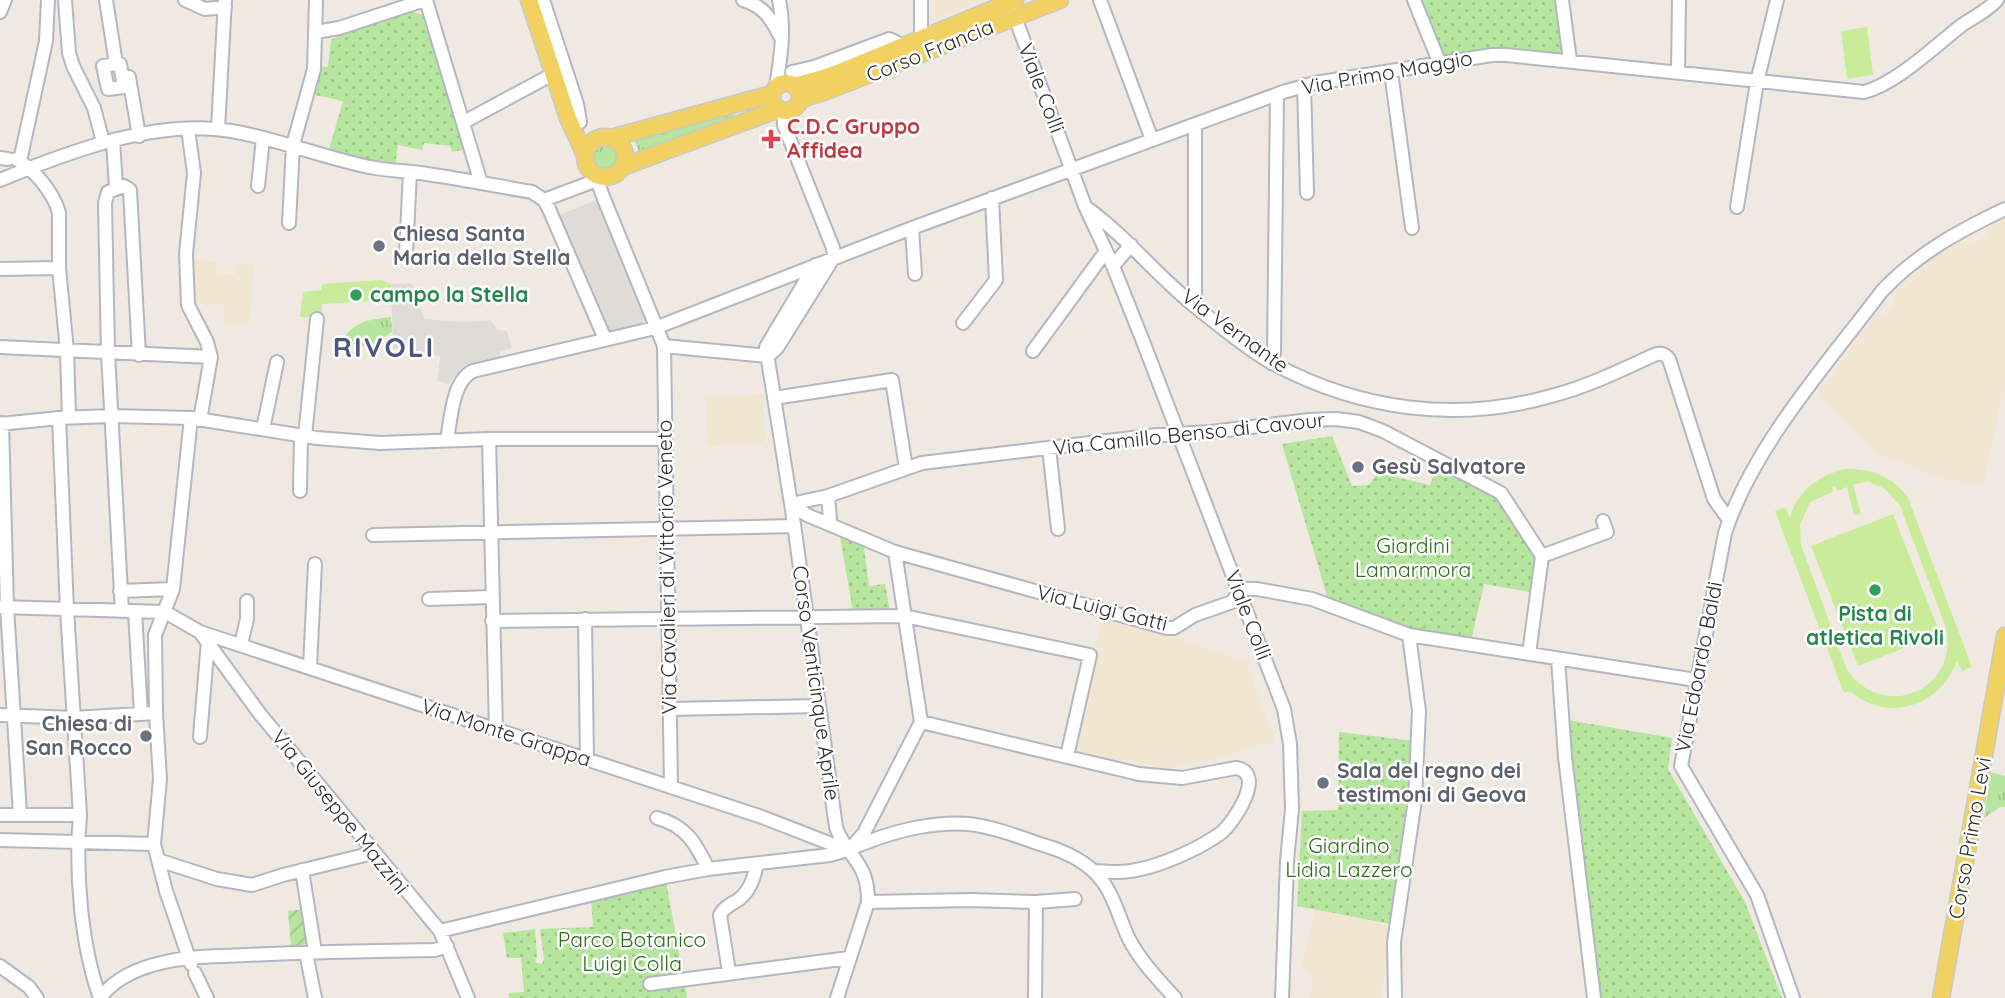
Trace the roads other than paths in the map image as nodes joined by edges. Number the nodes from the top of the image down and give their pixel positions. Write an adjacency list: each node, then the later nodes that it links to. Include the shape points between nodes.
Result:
1 (5, 0): 22 (street)
2 (48, 0): 51 (street, via 46,41)
3 (65, 0): 48 (street, via 69,53)
4 (106, 0): 28 (street)
5 (185, 0): 20 (street, via 205,9)
6 (316, 0): 23 (street)
7 (426, 0): 23 (street, via 339,29); 39 (street)
8 (528, 0): 33 (main road)
9 (543, 0): 40 (street)
10 (744, 0): 24 (street, via 770,16)
11 (779, 0): 24 (street)
12 (921, 0): 25 (street)
13 (1060, 0): 21 (main road, Corso Francia)
14 (1100, 0): 47 (street)
15 (1414, 0): 29 (street)
16 (1562, 0): 27 (street)
17 (1679, 0): 32 (street)
18 (1777, 0): 34 (street)
19 (1997, 0): 34 (street, Via Primo Maggio, via 1874,89 1857,93)
20 (225, 3): 43 (street)
21 (1013, 7): 25 (main road, Corso Francia); 36 (main road, Corso Francia, via 824,93); 53 (street, Viale Colli)
22 (0, 12)
23 (316, 32): 49 (street, via 314,69)
24 (780, 36): 26 (street)
25 (921, 37): 36 (main road, Corso Francia)
26 (782, 51): 36 (street); 36 (street)
27 (1570, 60): 29 (street, Via Primo Maggio, via 1492,55); 32 (street, Via Primo Maggio)
28 (116, 64)
29 (1440, 64): 30 (street, Via Primo Maggio)
30 (1391, 72): 35 (street, Via Primo Maggio); 68 (street)
31 (128, 73): 44 (street)
32 (1678, 73): 34 (street, Via Primo Maggio)
33 (553, 74): 38 (main road); 39 (street)
34 (1757, 82): 64 (street)
35 (1304, 85): 37 (street, Via Primo Maggio); 60 (street)
36 (786, 93): 46 (main road, Corso Francia); 52 (main road, Corso Francia); 72 (street, via 784,125)
37 (1277, 94): 41 (street, Via Primo Maggio); 92 (street)
38 (563, 103): 40 (main road); 50 (main road)
39 (464, 122): 57 (street)
40 (580, 122): 46 (main road)
41 (1195, 125): 47 (street, Via Primo Maggio); 78 (street)
42 (188, 129): 43 (street); 44 (street); 90 (street, via 194,173 186,254 188,305)
43 (218, 129): 45 (street)
44 (139, 136): 48 (street)
45 (263, 138): 49 (street); 58 (street)
46 (605, 138): 50 (main road, via 589,145); 52 (main road, via 618,142 624,150)
47 (1152, 140): 53 (street, Via Primo Maggio)
48 (108, 141): 51 (street); 59 (street)
49 (293, 145): 54 (street, via 373,168); 66 (street)
50 (585, 155): 55 (main road)
51 (15, 161): 56 (street); 75 (street, via 57,205)
52 (622, 167): 55 (main road, via 611,176)
53 (1071, 169): 61 (street, Via Primo Maggio); 63 (street, Viale Colli)
54 (410, 172): 57 (street); 71 (street)
55 (597, 178): 62 (street); 81 (street)
56 (0, 180)
57 (481, 183): 62 (street, via 532,192)
58 (258, 186)
59 (116, 187): 87 (street, via 106,194 105,203); 88 (street, via 129,188)
60 (1307, 193)
61 (992, 198): 67 (street, Via Primo Maggio); 80 (street, via 996,281)
62 (544, 200): 82 (street)
63 (1085, 206): 69 (street, Via Vernante); 70 (street, Viale Colli)
64 (1737, 207)
65 (2005, 209): 109 (street, Via Edoardo Baldi, via 1933,246 1882,291 1758,459)
66 (289, 223)
67 (912, 228): 72 (street, Via Primo Maggio); 77 (street)
68 (1412, 228)
69 (1131, 245): 74 (street); 78 (street, Via Vernante)
70 (1106, 251): 74 (street, Viale Colli); 86 (street)
71 (406, 254)
72 (834, 257): 73 (street, Via Primo Maggio); 89 (street)
73 (816, 265): 81 (street, Via Primo Maggio); 89 (street, via 767,342)
74 (1113, 266): 99 (street, Viale Colli)
75 (59, 268): 76 (street); 85 (street)
76 (0, 269)
77 (915, 274)
78 (1195, 306): 92 (street, Via Vernante)
79 (317, 319): 100 (street)
80 (963, 323)
81 (655, 328): 82 (street, Via Primo Maggio); 83 (street)
82 (604, 339): 103 (street, Via Primo Maggio, via 468,373 459,386)
83 (664, 346): 89 (street); 102 (street, Via Cavalieri di Vittorio Veneto)
84 (0, 347): 85 (street)
85 (67, 351): 87 (street); 95 (street)
86 (1033, 351)
87 (108, 353): 88 (street); 94 (street)
88 (139, 355): 90 (street)
89 (768, 356): 93 (street, Corso Venticinque Aprile)
90 (211, 357): 96 (street)
91 (277, 362): 98 (street)
92 (1271, 363): 109 (street, Via Vernante, via 1328,390 1395,406 1456,410 1550,397 1661,353 1669,359 1714,499)
93 (774, 398): 105 (street, via 892,380); 108 (street, Corso Venticinque Aprile)
94 (112, 416): 95 (street); 96 (street); 121 (street)
95 (64, 417): 97 (street); 127 (street)
96 (195, 419): 98 (street); 120 (street)
97 (1, 424): 126 (street)
98 (263, 429): 100 (street)
99 (1178, 435): 104 (street, Via Camillo Benso di Cavour); 118 (street, Via Camillo Benso di Cavour, via 1309,420 1359,422 1501,493); 122 (street, Viale Colli)
100 (303, 436): 103 (street, via 380,443); 106 (street)
101 (489, 439): 102 (street); 103 (street); 115 (street)
102 (665, 439): 113 (street, Via Cavalieri di Vittorio Veneto)
103 (447, 440)
104 (1049, 448): 105 (street, Via Camillo Benso di Cavour); 114 (street)
105 (906, 468): 107 (street, Via Camillo Benso di Cavour)
106 (300, 491)
107 (828, 496): 108 (street, Via Camillo Benso di Cavour); 111 (street)
108 (791, 504): 111 (street, Via Luigi Gatti); 112 (street, Corso Venticinque Aprile)
109 (1729, 520): 142 (street, Via Edoardo Baldi)
110 (1603, 521): 118 (street, via 1607,532)
111 (831, 525): 117 (street, Via Luigi Gatti)
112 (794, 526): 113 (street); 130 (street, Corso Venticinque Aprile)
113 (666, 528): 115 (street); 132 (street, Via Cavalieri di Vittorio Veneto)
114 (1058, 529)
115 (491, 533): 116 (street); 123 (street)
116 (373, 535)
117 (895, 552): 122 (street, Via Luigi Gatti, via 1167,628 1232,602); 131 (street)
118 (1542, 556): 139 (street)
119 (315, 564): 141 (street)
120 (173, 589): 121 (street); 128 (street)
121 (120, 591): 129 (street)
122 (1239, 592): 135 (street, via 1257,589 1312,599); 189 (street, Viale Colli, via 1284,709 1290,744 1292,809)
123 (492, 597): 124 (street); 134 (street)
124 (429, 599)
125 (247, 601): 138 (street)
126 (3, 607): 127 (street); 148 (street)
127 (67, 610): 129 (street); 149 (street)
128 (164, 611): 129 (street); 137 (street, Via Monte Grappa); 145 (street, via 155,635)
129 (128, 612): 146 (street)
130 (806, 616): 131 (street); 132 (street); 143 (street, Corso Venticinque Aprile)
131 (904, 616): 150 (street); 153 (street, via 1090,655)
132 (669, 618): 133 (street); 144 (street, Via Cavalieri di Vittorio Veneto)
133 (585, 619): 134 (street); 154 (street)
134 (492, 621): 151 (street)
135 (1409, 635): 139 (street); 190 (street, via 1419,711 1415,800 1394,942)
136 (2005, 636): 193 (main road, Corso Primo Levi)
137 (204, 637): 138 (street, Via Monte Grappa); 152 (street); 164 (street, Via Giuseppe Mazzini)
138 (241, 644): 141 (street, Via Monte Grappa)
139 (1528, 654): 140 (street)
140 (1558, 659): 142 (street); 191 (street)
141 (310, 667): 151 (street, Via Monte Grappa)
142 (1696, 680): 192 (street, Via Edoardo Baldi, via 1681,766 1757,895)
143 (818, 706): 144 (street); 163 (street, Corso Venticinque Aprile, via 836,827)
144 (670, 709): 155 (street, Via Cavalieri di Vittorio Veneto)
145 (156, 713): 146 (street); 160 (street, via 160,779)
146 (141, 714): 149 (street)
147 (0, 715): 148 (street)
148 (15, 716): 149 (street); 156 (street)
149 (74, 718): 158 (street)
150 (921, 722): 153 (street); 163 (street, via 864,833)
151 (496, 730): 154 (street, Via Monte Grappa)
152 (200, 737)
153 (1067, 756): 169 (street, via 1139,774 1182,778 1241,769 1249,777 1246,795 1231,822 1199,847 1150,868)
154 (587, 760): 155 (street, Via Monte Grappa)
155 (670, 788): 163 (street, Via Monte Grappa)
156 (20, 814): 157 (street); 158 (street)
157 (0, 815)
158 (80, 815): 162 (street)
159 (657, 818): 167 (street, via 679,827)
160 (155, 839): 162 (street); 165 (street)
161 (0, 841): 162 (street)
162 (78, 841): 183 (street, via 91,971)
163 (849, 851): 166 (street); 169 (street, via 905,831 966,824 1048,846); 171 (street, Corso Venticinque Aprile, via 863,873)
164 (373, 853): 168 (street); 173 (street, Via Giuseppe Mazzini)
165 (158, 860): 168 (street, via 252,885); 177 (street)
166 (757, 864): 167 (street); 179 (street, via 744,895 720,915)
167 (708, 869): 173 (street)
168 (302, 870): 175 (street)
169 (1094, 871): 188 (street, via 1147,967)
170 (1075, 899): 172 (street)
171 (868, 902): 172 (street); 176 (street)
172 (1035, 902): 187 (street)
173 (440, 931): 174 (street, Via Giuseppe Mazzini)
174 (447, 946): 175 (street); 185 (street, Via Giuseppe Mazzini)
175 (310, 952): 177 (street); 181 (street)
176 (849, 958): 179 (street); 186 (street)
177 (191, 965): 183 (street, via 164,962 132,974); 184 (street)
178 (0, 966): 182 (street)
179 (729, 972): 180 (street)
180 (650, 984)
181 (314, 995)
182 (37, 998)
183 (100, 998)
184 (207, 998)
185 (468, 998)
186 (837, 998)
187 (1035, 998)
188 (1175, 998)
189 (1282, 998)
190 (1395, 998)
191 (1594, 998)
192 (1793, 998)
193 (1941, 998)

